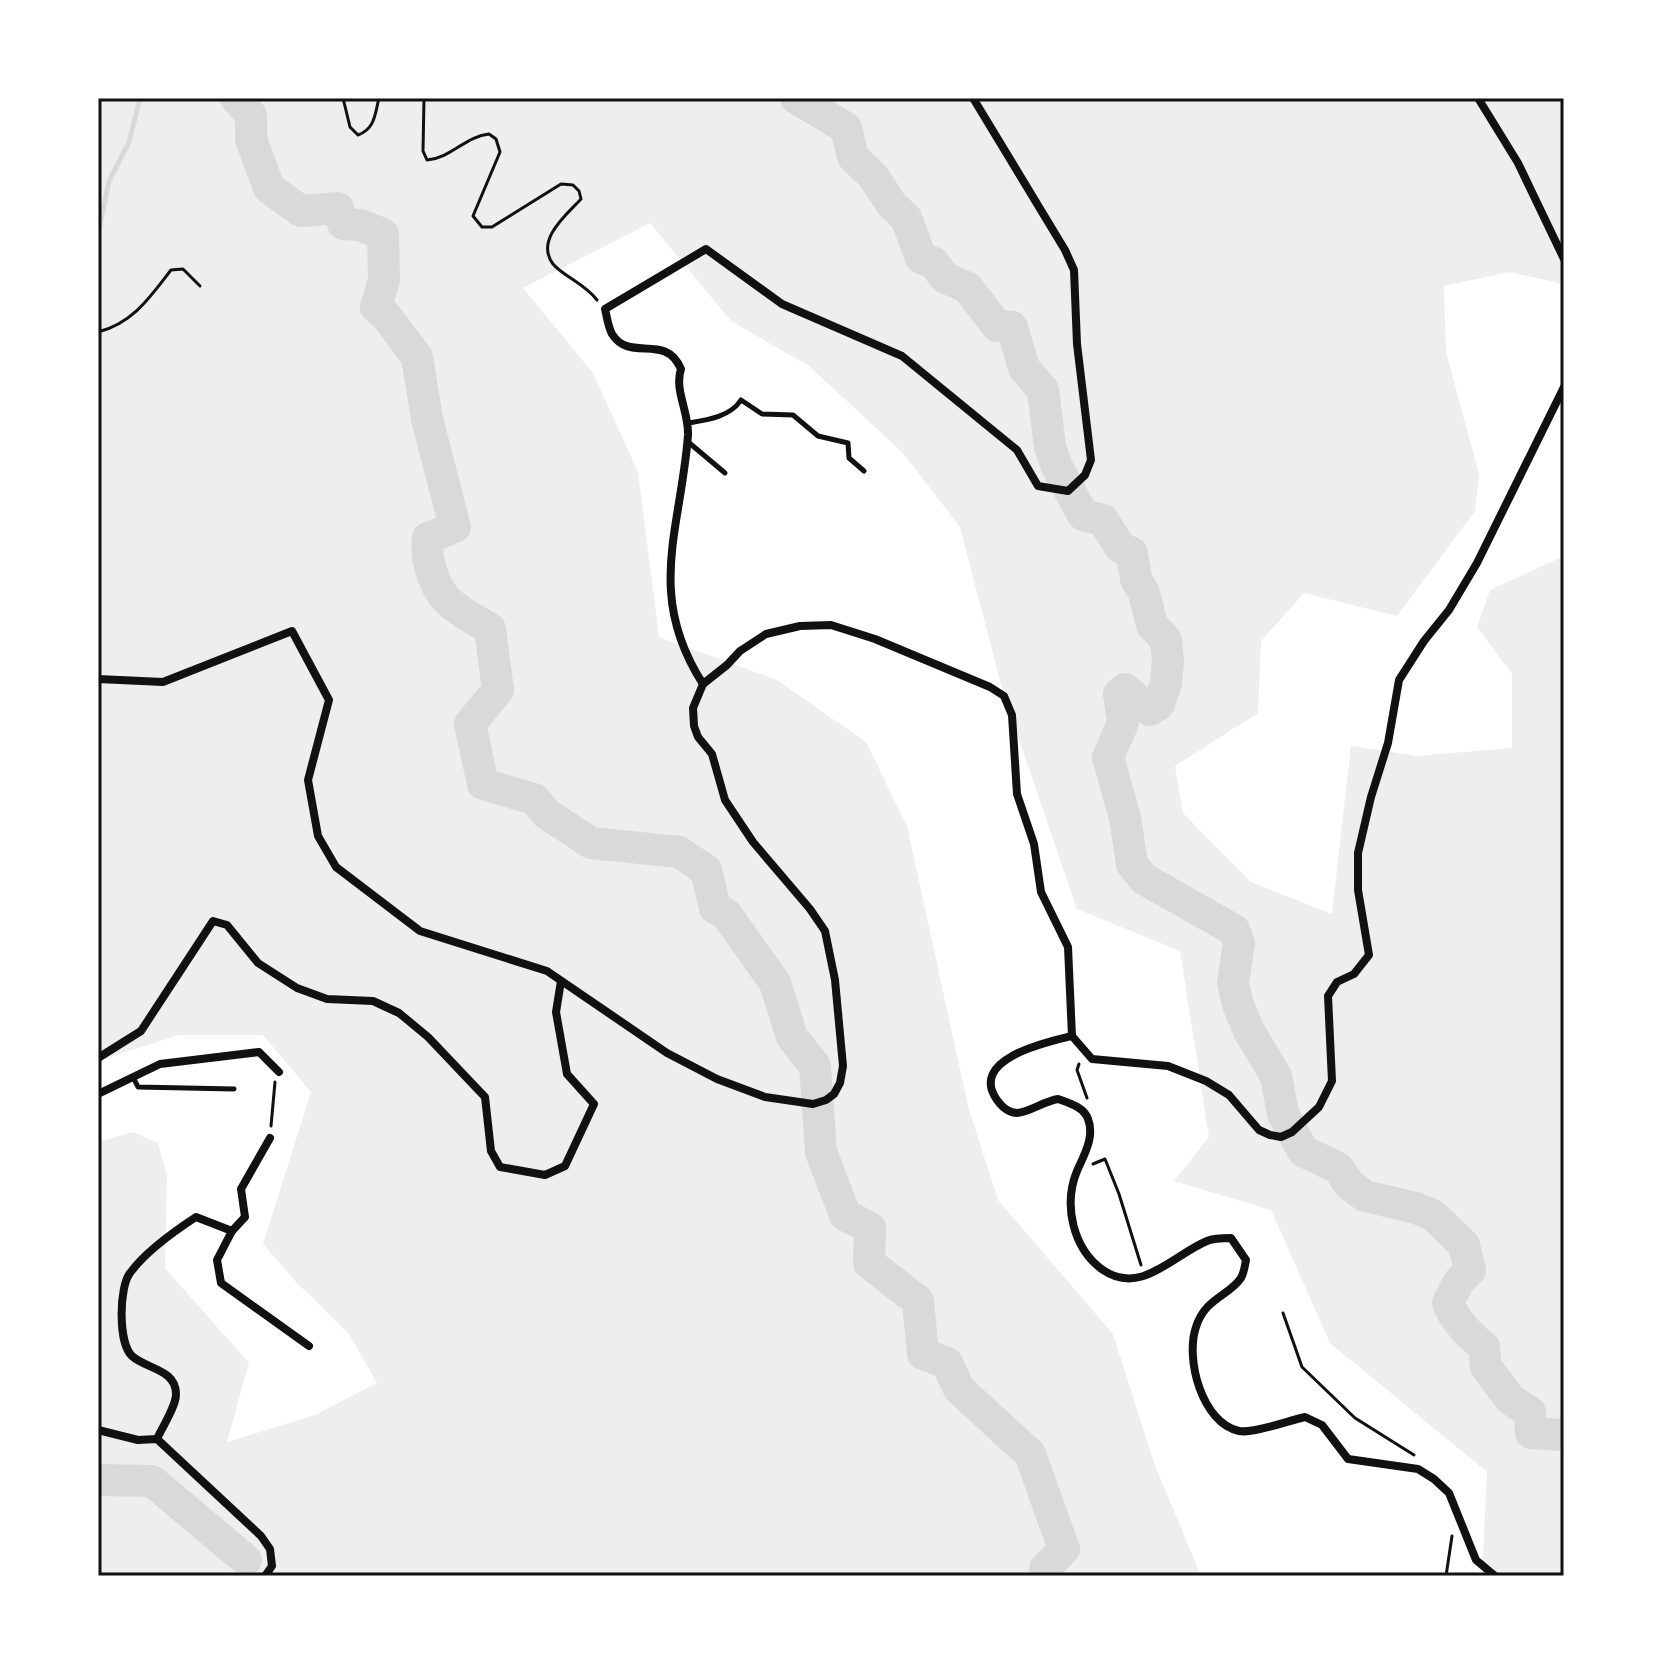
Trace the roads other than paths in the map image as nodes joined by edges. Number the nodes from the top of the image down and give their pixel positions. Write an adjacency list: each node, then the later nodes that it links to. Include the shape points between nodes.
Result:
1 (973, 98): 5 (street, via 1074,270 1091,460 1085,475 1068,491 1038,486 1017,450 902,356 782,304 706,249 605,309 618,341 673,355 681,369 677,380)
2 (1478, 98): 3 (street, via 1518,163)
3 (1564, 259)
4 (1564, 387): 12 (street, via 1477,563 1399,680 1358,853 1369,955 1328,996 1332,1081 1319,1107 1292,1132 1270,1135 1259,1130 1229,1095 1206,1081 1168,1066 1092,1059)
5 (688, 423): 6 (street); 7 (lane, via 734,410 741,400 762,414 793,415 818,436 848,443 849,458)
6 (687, 441): 8 (lane); 10 (street, via 670,599 690,663)
7 (864, 471)
8 (725, 473)
9 (98, 679): 11 (street, via 163,682 292,631 329,700 308,780 318,836 336,867 420,931 547,971)
10 (703, 684): 11 (street, via 693,708 694,726 712,754 725,800 825,931 843,1049 840,1083 834,1094 813,1104 749,1092 667,1053); 12 (street, via 766,634 831,625 1004,696 1012,715 1017,794 1034,844 1041,892 1068,947)
11 (561, 981): 13 (street, via 556,1012 567,1074 594,1104 565,1166 545,1175 500,1167 491,1151 485,1097 399,1013 373,1001 327,999 297,988 258,963 227,925 213,921 141,1031)
12 (1072, 1036): 24 (street, via 1026,1047 994,1071 990,1084 1006,1110 1018,1113 1058,1099 1082,1110 1088,1119 1090,1138 1070,1210 1089,1258 1117,1279 1136,1280 1209,1239 1231,1238 1246,1260 1240,1278 1209,1304 1195,1327 1191,1365 1210,1412 1241,1432 1305,1417 1322,1425 1348,1459 1425,1473 1449,1493 1476,1560)
13 (98, 1058)
14 (279, 1072): 15 (street, via 259,1052 160,1064)
15 (132, 1077): 16 (lane, via 138,1087); 17 (street)
16 (234, 1089)
17 (98, 1094)
18 (270, 1138): 19 (street, via 241,1189 245,1217)
19 (232, 1231): 20 (street, via 217,1260 221,1283); 22 (street, via 196,1217 127,1275 121,1324 125,1346 133,1357 173,1380 177,1396)
20 (309, 1346)
21 (98, 1430): 22 (street)
22 (157, 1439): 23 (street, via 261,1536 272,1566)
23 (265, 1576)
24 (1495, 1576)

